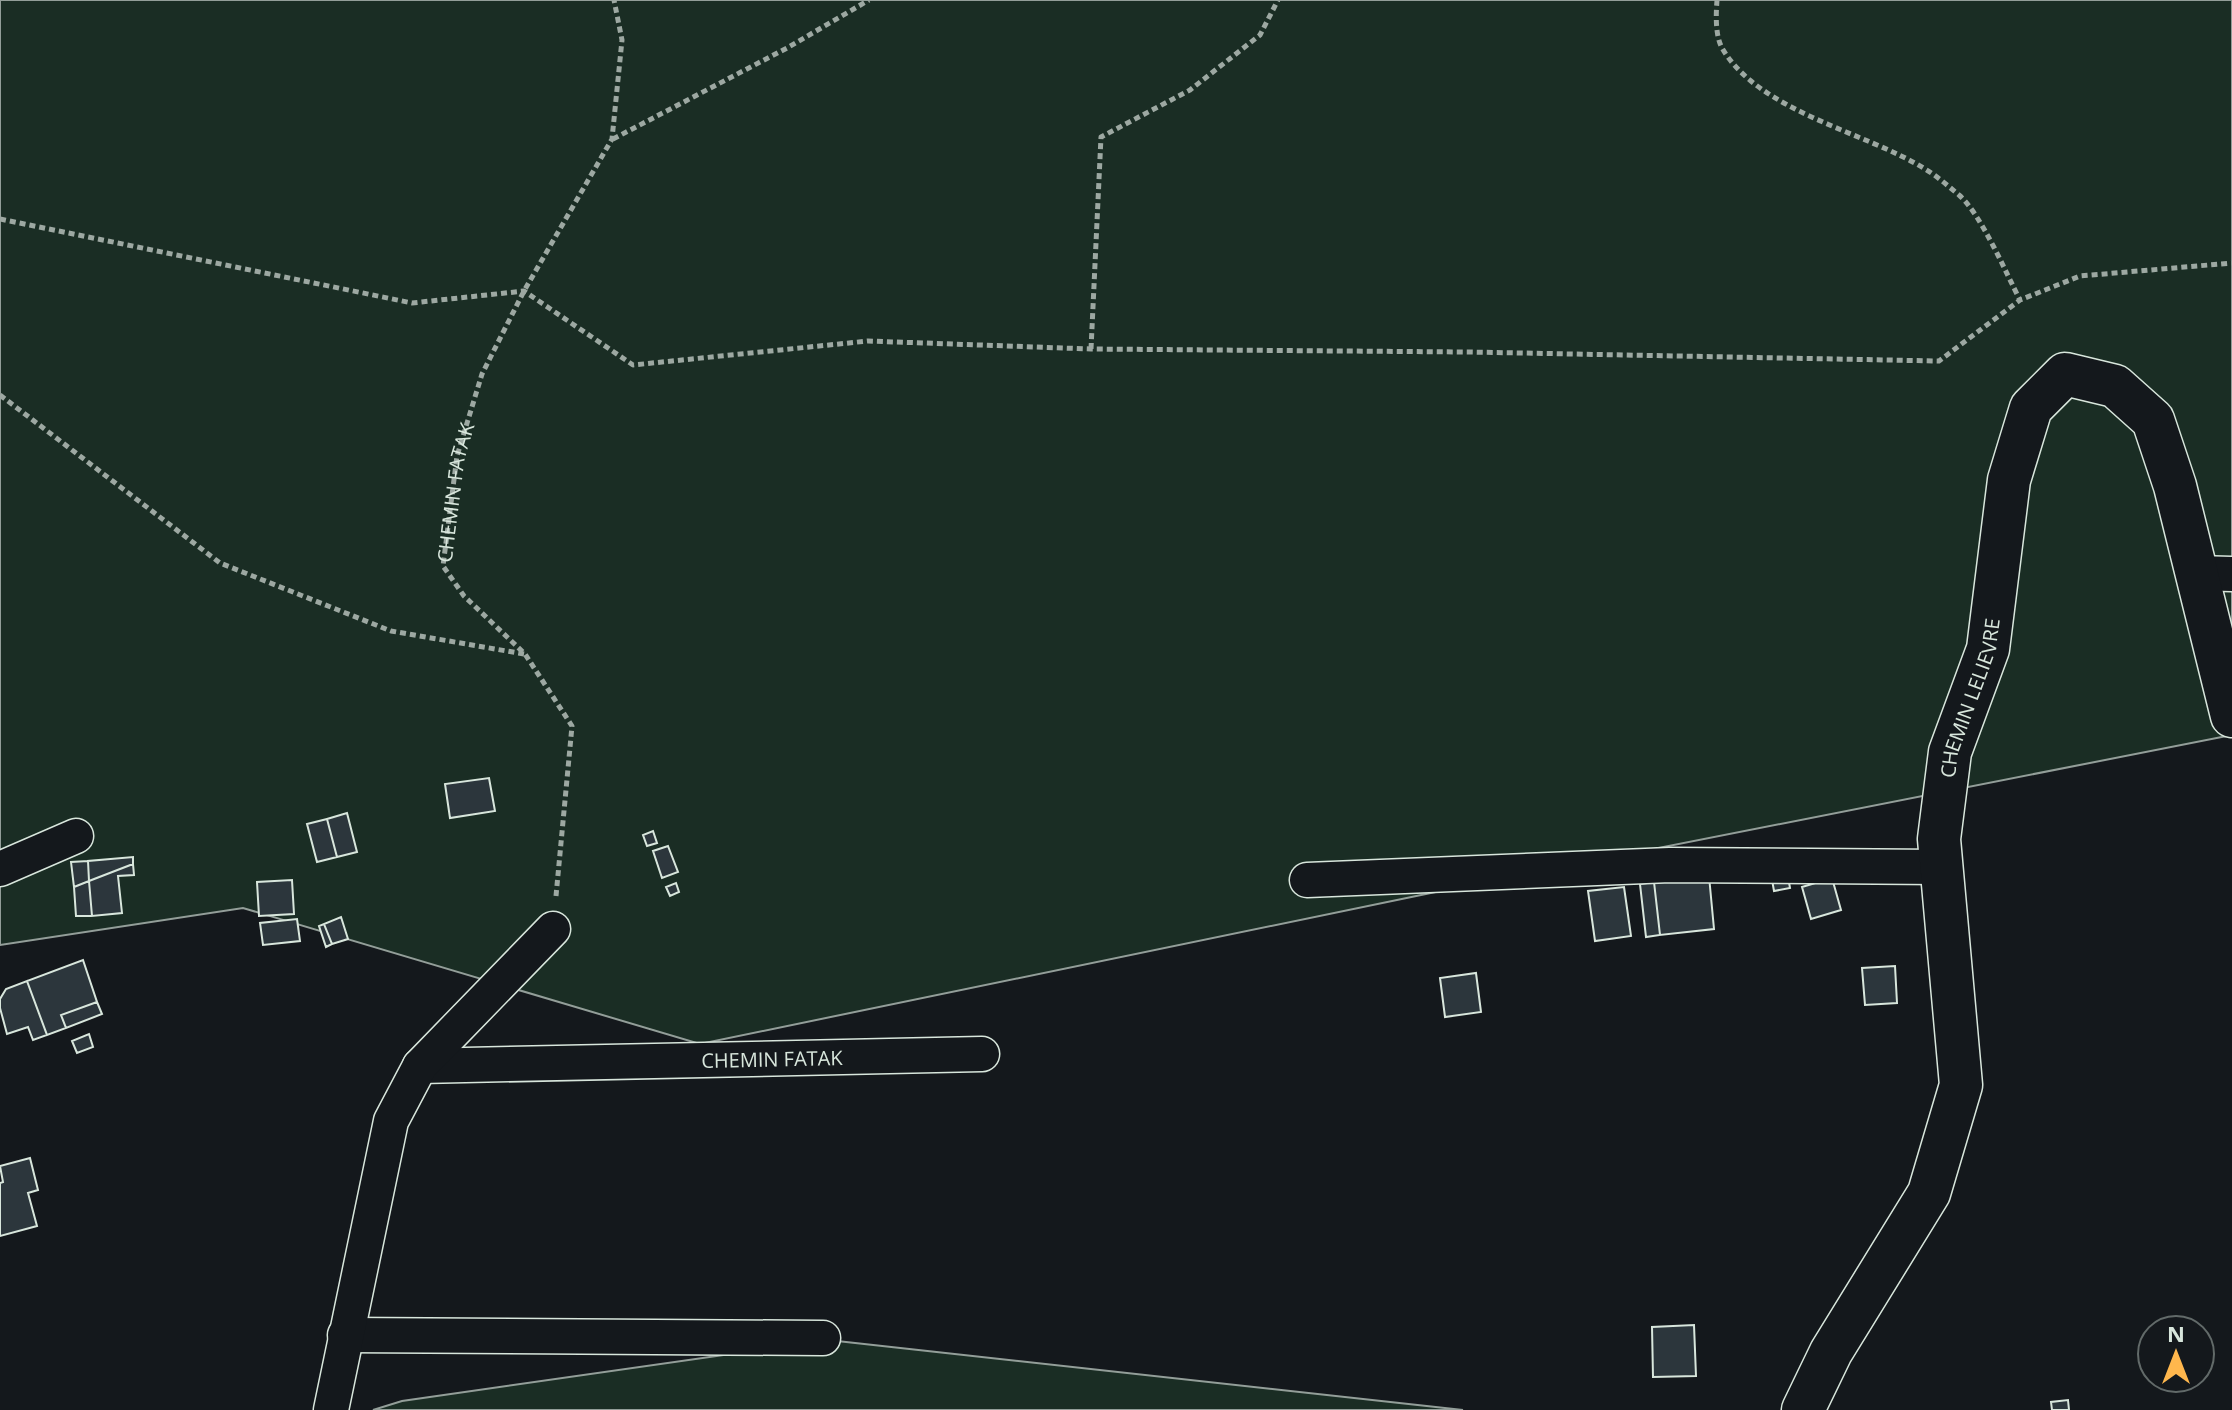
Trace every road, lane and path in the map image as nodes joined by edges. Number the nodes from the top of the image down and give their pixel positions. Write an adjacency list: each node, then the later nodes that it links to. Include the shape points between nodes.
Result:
1 (614, 0): 5 (path, CHEMIN FATAK, via 622,40)
2 (869, 0): 5 (path)
3 (1278, 0): 10 (path, via 1260,35 1190,90 1101,137)
4 (1717, 0): 9 (path, via 1721,46 1743,74 1792,107 1925,168 1962,198)
5 (612, 139): 8 (path, CHEMIN FATAK)
6 (0, 219): 8 (path, via 412,303)
7 (2232, 263): 9 (path, via 2080,276)
8 (524, 291): 10 (path, via 633,365 868,341); 13 (path, CHEMIN FATAK, via 482,374 457,456 443,566 464,596)
9 (2020, 300): 10 (path, via 1939,361)
10 (1091, 349)
11 (0, 395): 13 (path, via 220,563 391,631)
12 (2214, 574): 14 (street, CHEMIN LELIEVRE); 16 (street, CHEMIN LELIEVRE, via 2153,420 2115,386 2065,374 2031,408 2009,480 1988,649 1950,752 1939,839)
13 (525, 654): 19 (path, CHEMIN FATAK, via 572,726)
14 (2232, 716)
15 (76, 836): 17 (street)
16 (1941, 867): 18 (street, via 1670,865); 25 (street, CHEMIN LELIEVRE, via 1961,1085 1929,1193 1831,1352)
17 (0, 869)
18 (1307, 880)
19 (553, 929): 21 (street)
20 (982, 1054): 21 (street, CHEMIN FATAK)
21 (420, 1066): 22 (street, via 391,1121)
22 (345, 1335): 23 (street); 24 (street)
23 (823, 1338)
24 (331, 1410)
25 (1803, 1410)

